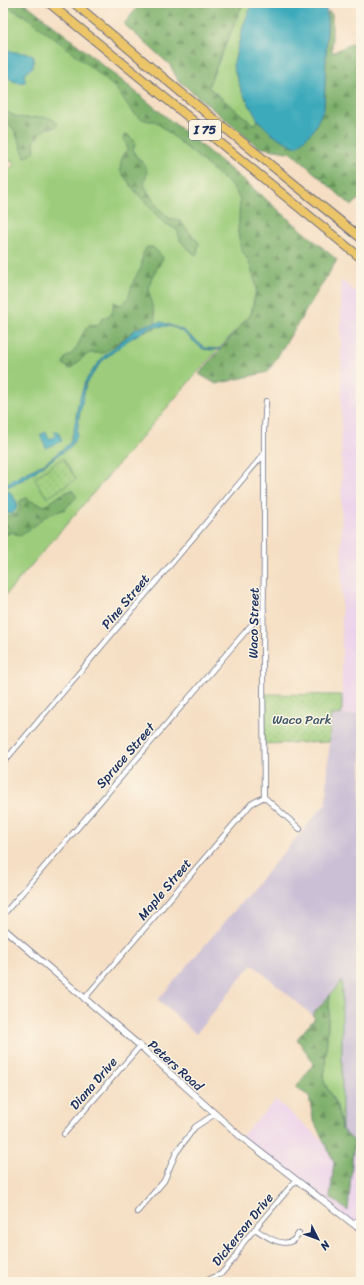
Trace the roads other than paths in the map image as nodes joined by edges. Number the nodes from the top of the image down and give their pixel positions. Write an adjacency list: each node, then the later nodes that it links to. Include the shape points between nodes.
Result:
1 (49, 3): 4 (highway, I 75)
2 (74, 3): 3 (highway, I 75)
3 (361, 238)
4 (361, 258)
5 (266, 401): 6 (street, Waco Street)
6 (264, 454): 7 (street, Waco Street); 8 (street, Pine Street)
7 (264, 610): 9 (street, Waco Street); 11 (street, Spruce Street)
8 (3, 763)
9 (264, 797): 10 (street); 13 (street, Maple Street, via 251,804)
10 (300, 829)
11 (3, 915)
12 (3, 928): 13 (street, Peters Road)
13 (84, 999): 14 (street, Peters Road)
14 (140, 1046): 15 (street, Peters Road); 16 (street, Diana Drive)
15 (215, 1114): 17 (street, Peters Road); 18 (street, via 195,1127 176,1153 164,1181)
16 (64, 1134)
17 (296, 1180): 20 (street, Peters Road); 21 (street, Dickerson Drive)
18 (137, 1212)
19 (361, 1216): 20 (street)
20 (354, 1224): 22 (street, Peters Road)
21 (255, 1229): 23 (street, via 270,1239 285,1242 292,1240); 24 (street, Dickerson Drive, via 221,1274)
22 (361, 1230)
23 (299, 1233)
24 (199, 1282)

